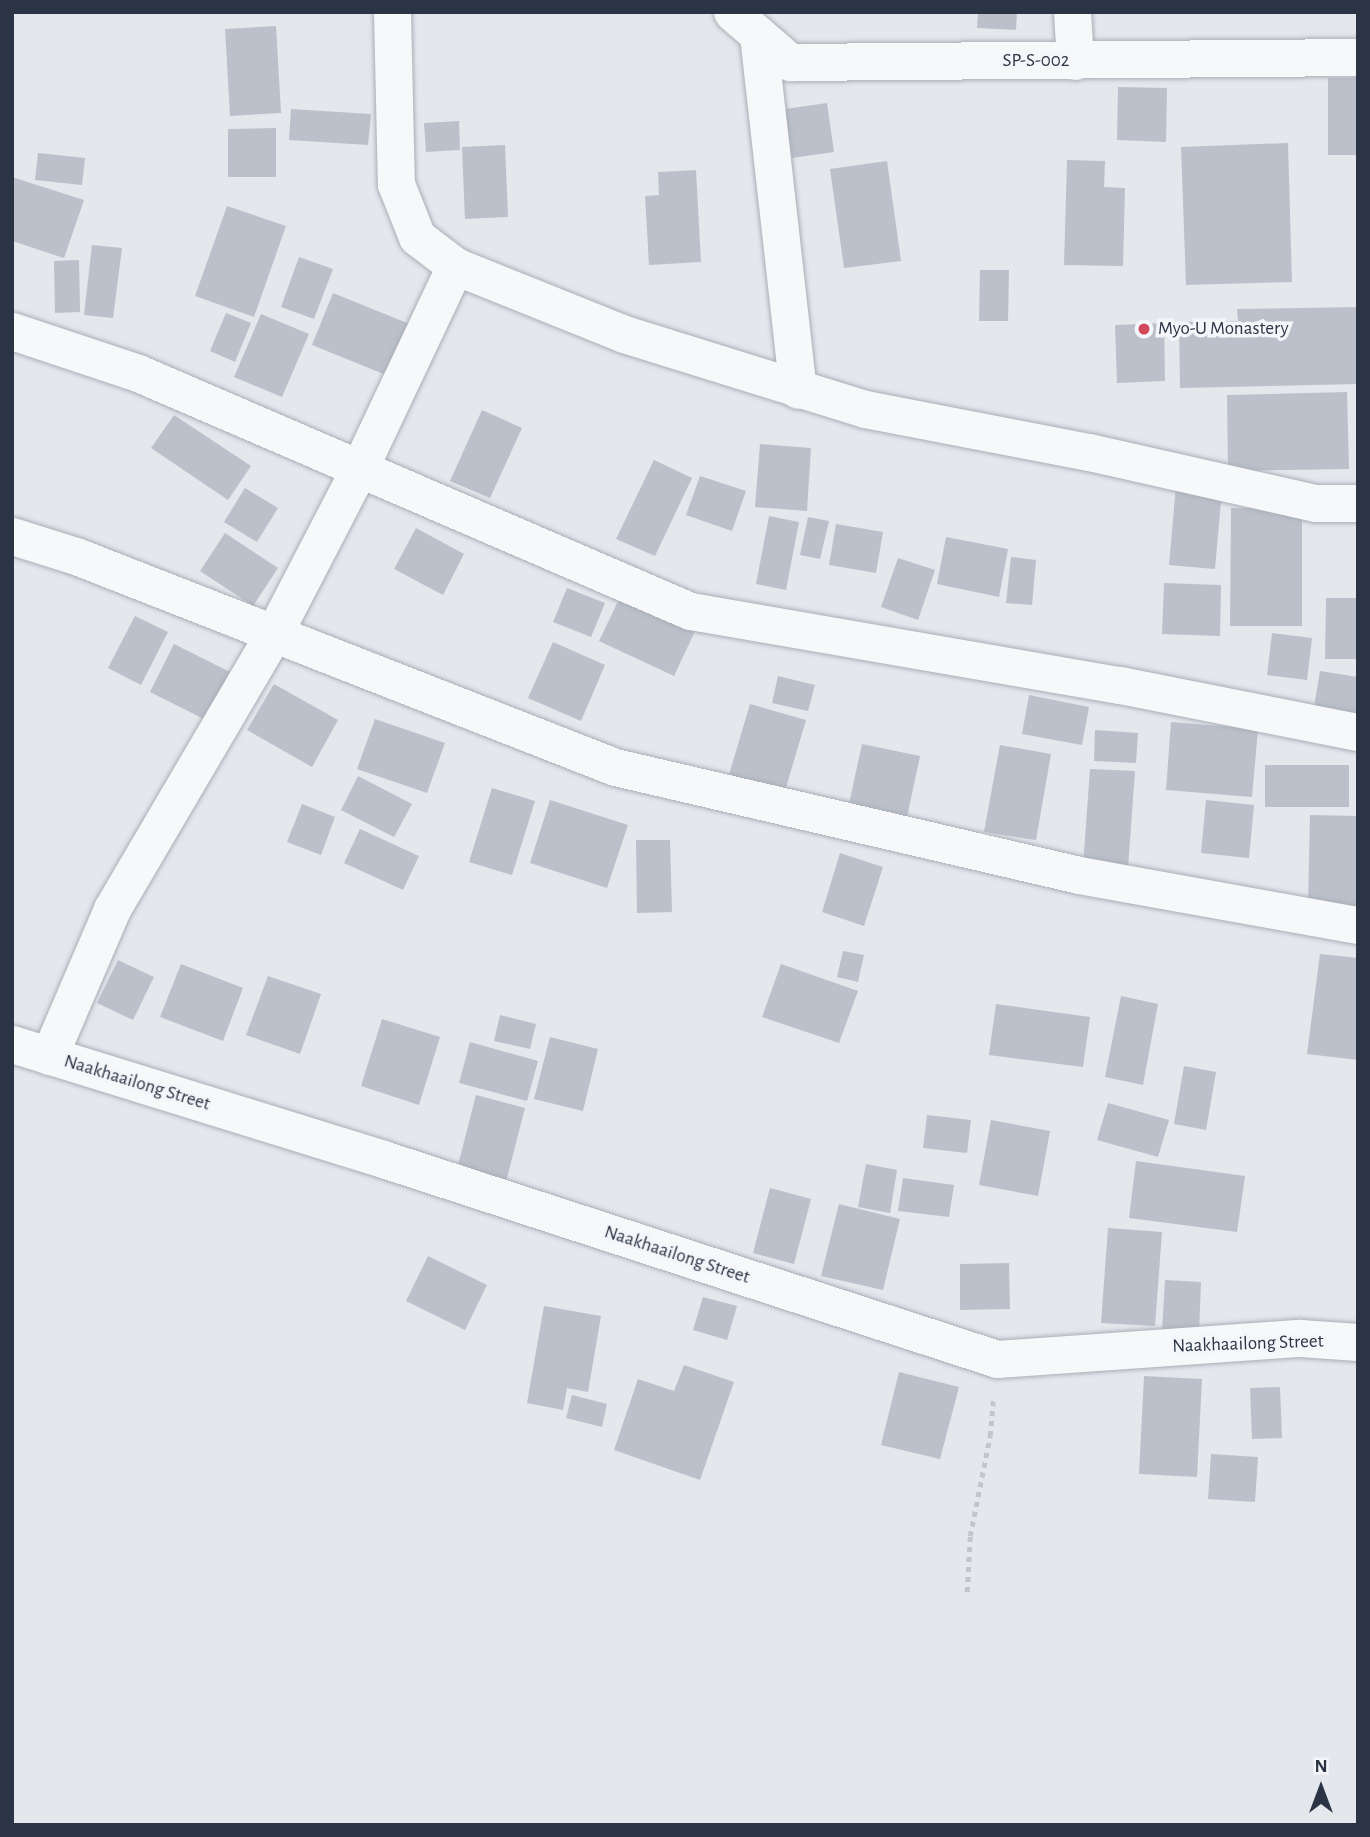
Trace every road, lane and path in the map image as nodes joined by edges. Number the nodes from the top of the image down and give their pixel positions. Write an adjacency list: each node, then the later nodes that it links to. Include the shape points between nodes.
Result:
1 (392, 12): 6 (street, via 396,184 417,237)
2 (1072, 12): 5 (street)
3 (745, 23): 5 (street, SP-S-002, via 790,62); 8 (street)
4 (1358, 57): 5 (street, SP-S-002)
5 (1074, 61)
6 (455, 266): 8 (street, via 624,334); 9 (street)
7 (12, 331): 9 (street, via 138,373)
8 (798, 390): 10 (street, via 865,409 1088,452 1315,503)
9 (359, 469): 12 (street); 13 (street, via 690,611)
10 (1358, 503)
11 (12, 536): 12 (street, via 76,556)
12 (274, 634): 14 (street, via 615,767 1079,875); 16 (street, via 112,909)
13 (1358, 732)
14 (1358, 925)
15 (12, 1044): 16 (street, Naakhaailong Street)
16 (48, 1056): 18 (street, Naakhaailong Street, via 383,1159)
17 (1358, 1342): 18 (street, Naakhaailong Street, via 1300,1338)
18 (997, 1359): 19 (path, via 990,1436 970,1536)
19 (967, 1592)

